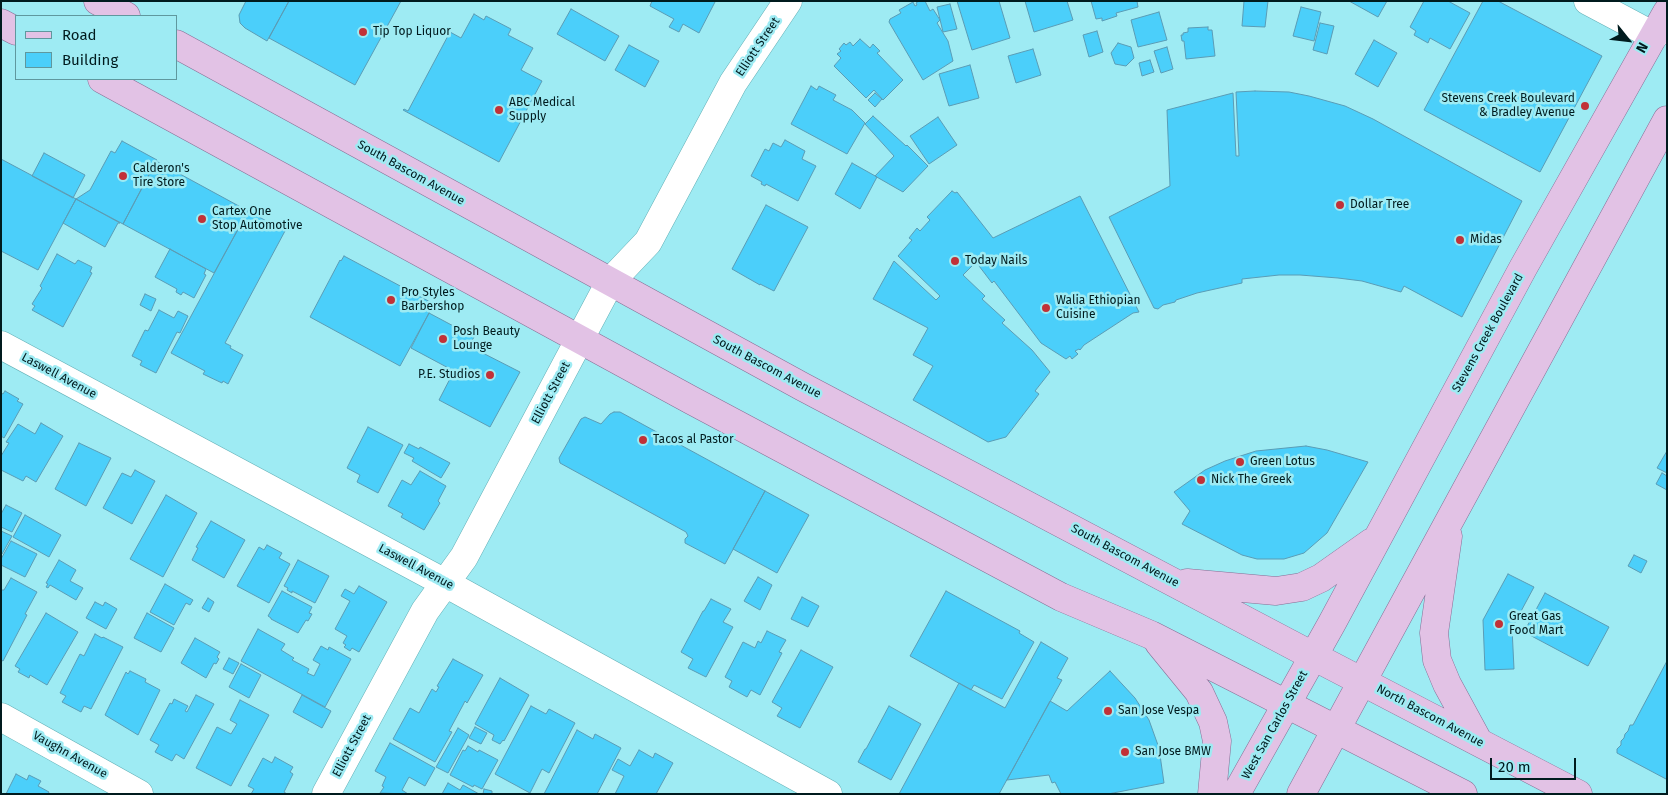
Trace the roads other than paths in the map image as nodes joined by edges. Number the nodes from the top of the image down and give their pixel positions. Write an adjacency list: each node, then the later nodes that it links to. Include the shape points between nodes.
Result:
1 (98, 1): 5 (main road)
2 (788, 1): 12 (street, Elliott Street, via 734,83 648,242)
3 (1588, 1): 8 (street)
4 (1667, 12): 8 (main road, Stevens Creek Boulevard)
5 (124, 15)
6 (1, 23): 7 (main road)
7 (15, 30)
8 (1654, 36): 16 (main road, Stevens Creek Boulevard, via 1509,294)
9 (178, 45): 12 (main road, South Bascom Avenue)
10 (104, 80): 13 (main road)
11 (1667, 120): 15 (main road)
12 (610, 282): 13 (street, Elliott Street); 17 (main road, South Bascom Avenue)
13 (580, 339): 18 (street, Elliott Street, via 464,556); 19 (main road, via 1061,597)
14 (1, 345): 18 (street, Laswell Avenue)
15 (1451, 519): 21 (main road); 25 (main road, via 1434,633 1437,660)
16 (1378, 538): 17 (main road, via 1321,578 1302,587 1276,591); 20 (main road, Stevens Creek Boulevard)
17 (1174, 581): 20 (main road, South Bascom Avenue)
18 (445, 583): 27 (street, Elliott Street, via 425,611); 28 (street, Laswell Avenue)
19 (1151, 635): 22 (main road); 29 (main road, via 1199,692 1213,722 1217,741)
20 (1313, 656): 21 (main road, South Bascom Avenue); 22 (main road, West San Carlos Street)
21 (1362, 680): 24 (main road); 25 (main road, North Bascom Avenue)
22 (1286, 704): 24 (main road); 30 (main road, West San Carlos Street)
23 (1, 717): 26 (street, Vaughn Avenue)
24 (1337, 729): 31 (main road); 32 (main road)
25 (1478, 741): 33 (main road, North Bascom Avenue)
26 (139, 794)
27 (326, 794)
28 (828, 794)
29 (1212, 794)
30 (1236, 794)
31 (1301, 794)
32 (1463, 794)
33 (1578, 794)

